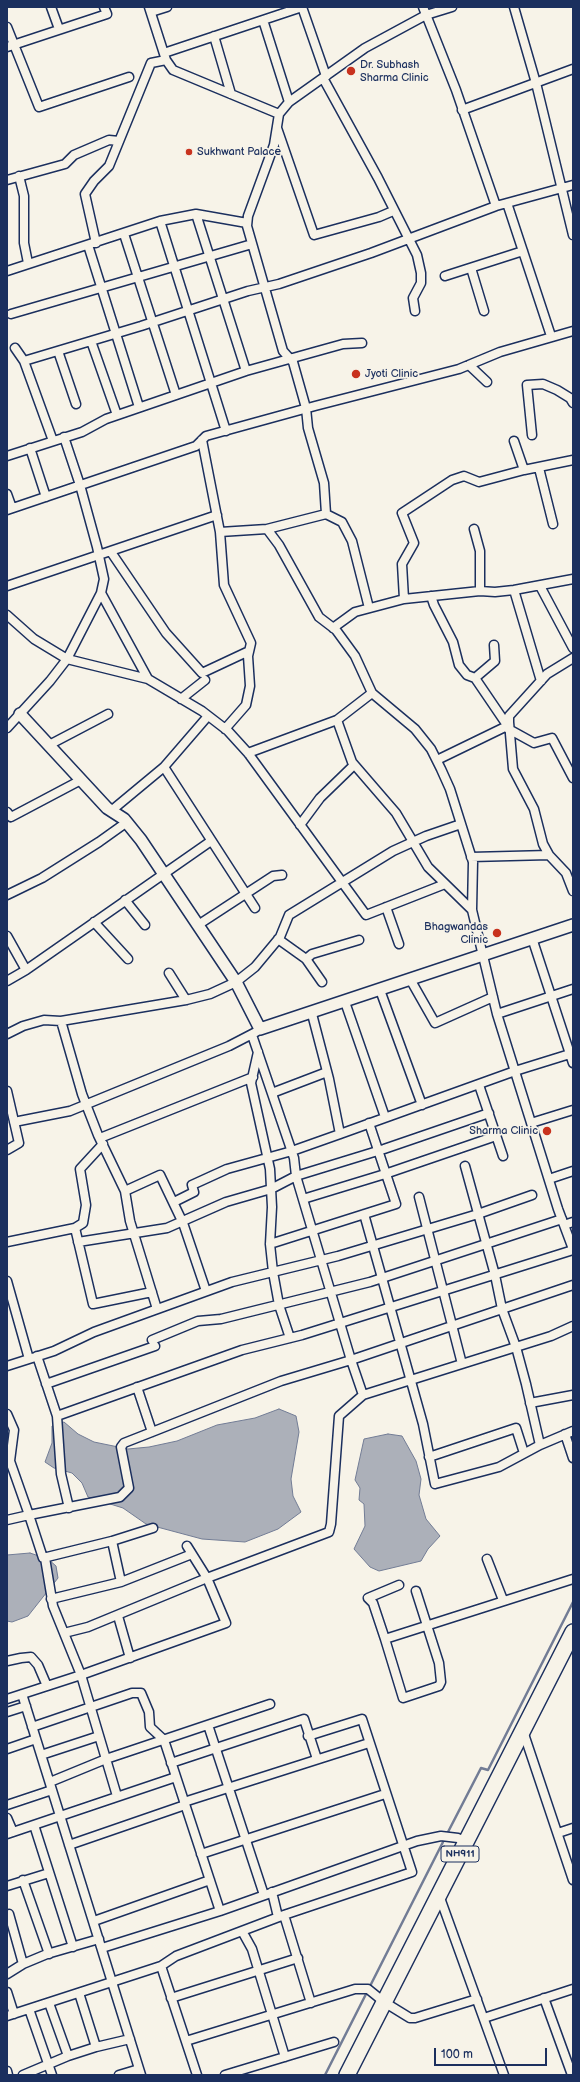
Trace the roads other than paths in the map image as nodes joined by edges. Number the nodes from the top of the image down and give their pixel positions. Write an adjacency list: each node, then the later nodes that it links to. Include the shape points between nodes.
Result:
1 (51, 7): 10 (street)
2 (104, 7): 10 (street, via 107,14)
3 (167, 7): 6 (street)
4 (452, 7): 7 (street)
5 (514, 7): 17 (street)
6 (150, 10): 13 (street)
7 (425, 11): 16 (street, via 365,48); 20 (street)
8 (263, 20): 11 (street); 16 (street, via 302,7); 19 (street)
9 (7, 27): 12 (street)
10 (59, 29): 12 (street)
11 (214, 36): 13 (street); 18 (street)
12 (10, 46): 15 (street, via 39,107)
13 (165, 56): 18 (street, via 173,70); 23 (street, via 151,63)
14 (573, 69): 17 (street)
15 (129, 77)
16 (325, 77): 19 (street); 30 (street)
17 (536, 83): 20 (street); 27 (street)
18 (231, 94): 21 (street)
19 (289, 102): 21 (street)
20 (462, 110): 29 (street)
21 (279, 114): 22 (street)
22 (277, 128): 30 (street, via 314,235); 33 (street, via 274,145)
23 (119, 141): 24 (street, via 109,140 74,155 65,164); 37 (street, via 109,166 85,194)
24 (19, 176): 25 (street); 41 (street, via 24,196 24,243)
25 (7, 180)
26 (573, 186): 27 (street)
27 (561, 188): 28 (street); 35 (street)
28 (506, 203): 29 (street); 39 (street)
29 (496, 206): 36 (street)
30 (393, 211): 36 (street)
31 (196, 214): 32 (street); 33 (street); 40 (street)
32 (160, 222): 34 (street); 42 (street)
33 (247, 223): 38 (street)
34 (124, 234): 37 (street); 46 (street)
35 (573, 235)
36 (407, 239): 47 (street); 51 (street, via 416,255 421,273 421,283 413,298)
37 (92, 244): 41 (street); 48 (street)
38 (252, 244): 40 (street); 47 (street)
39 (523, 251): 43 (street); 57 (street)
40 (210, 256): 42 (street); 49 (street)
41 (28, 263): 44 (street)
42 (174, 267): 46 (street); 50 (street)
43 (471, 268): 45 (street); 52 (street)
44 (7, 270)
45 (445, 276)
46 (138, 278): 48 (street); 54 (street)
47 (265, 287): 49 (street); 62 (street, via 283,351)
48 (101, 289): 53 (street); 56 (street)
49 (224, 300): 50 (street); 65 (street)
50 (187, 311): 54 (street); 67 (street)
51 (415, 311)
52 (484, 311)
53 (11, 314)
54 (152, 322): 56 (street); 68 (street)
55 (573, 331): 57 (street)
56 (115, 334): 58 (street); 71 (street)
57 (551, 336): 64 (street)
58 (92, 341): 61 (street); 73 (street)
59 (362, 342): 62 (street, via 343,344)
60 (15, 348): 63 (street)
61 (58, 351): 63 (street); 69 (street)
62 (289, 358): 65 (street); 72 (street, via 293,362)
63 (24, 361): 78 (street)
64 (469, 365): 66 (street); 72 (street)
65 (246, 371): 67 (street)
66 (487, 382)
67 (210, 383): 68 (street); 74 (street)
68 (176, 395): 71 (street)
69 (76, 404)
70 (573, 404): 75 (street, via 570,398 543,384 527,385)
71 (139, 407): 73 (street)
72 (306, 408): 74 (street); 89 (street, via 308,428 324,483)
73 (117, 415): 76 (street)
74 (226, 431): 77 (street, via 206,436)
75 (532, 436)
76 (64, 438): 78 (street); 85 (street)
77 (202, 440): 85 (street, via 196,446); 90 (street)
78 (53, 441): 80 (street)
79 (514, 441): 84 (street)
80 (30, 448): 81 (street); 87 (street)
81 (7, 456)
82 (573, 460): 83 (street)
83 (539, 468): 84 (street); 91 (street)
84 (524, 470): 104 (street, via 478,482 464,476 452,480 402,513 414,543 402,564)
85 (80, 485): 87 (street); 96 (street)
86 (7, 494): 88 (street)
87 (46, 497): 88 (street)
88 (10, 509)
89 (326, 514): 92 (street); 105 (street, via 342,522 352,541)
90 (217, 515): 94 (street); 95 (street)
91 (553, 524)
92 (267, 529): 94 (street); 107 (street, via 279,545 319,617)
93 (474, 529): 101 (street, via 480,550)
94 (220, 532): 110 (street, via 224,585 251,643)
95 (110, 552): 96 (street); 110 (street, via 166,633 202,673)
96 (99, 556): 98 (street); 102 (street, via 104,580)
97 (573, 579): 99 (street)
98 (7, 586)
99 (540, 586): 100 (street); 109 (street)
100 (514, 590): 101 (street); 116 (street)
101 (480, 591): 103 (street)
102 (101, 593): 112 (street); 114 (street)
103 (432, 596): 104 (street); 113 (street, via 453,642 459,665 467,675)
104 (404, 599): 105 (street)
105 (369, 608): 107 (street, via 355,612)
106 (7, 615): 112 (street, via 34,639)
107 (333, 628): 117 (street, via 356,656)
108 (494, 645): 113 (street, via 495,661)
109 (573, 648)
110 (249, 650): 125 (street, via 250,686 246,704)
111 (573, 658): 116 (street, via 547,674)
112 (67, 659): 114 (street); 119 (street)
113 (475, 678): 124 (street)
114 (148, 679): 118 (street)
115 (205, 680): 118 (street)
116 (542, 681): 124 (street, via 510,716)
117 (372, 694): 122 (street); 128 (street, via 415,729 431,748)
118 (181, 699): 121 (street)
119 (20, 714): 123 (street); 126 (street)
120 (108, 714): 126 (street)
121 (208, 716): 125 (street); 130 (street)
122 (337, 720): 127 (street); 129 (street)
123 (7, 728)
124 (510, 728): 128 (street, via 505,727); 131 (street, via 534,743 552,738); 140 (street, via 513,769 534,808 543,844)
125 (225, 729): 127 (street)
126 (49, 745): 132 (street)
127 (248, 753): 137 (street)
128 (437, 760): 136 (street)
129 (354, 765): 137 (street, via 320,798); 139 (street, via 396,813)
130 (164, 767): 133 (street); 138 (street)
131 (573, 778)
132 (81, 780): 133 (street); 134 (street)
133 (111, 811): 135 (street)
134 (8, 816)
135 (127, 822): 143 (street); 149 (street, via 42,878)
136 (461, 824): 139 (street); 141 (street)
137 (300, 825): 145 (street)
138 (211, 841): 143 (street); 148 (street)
139 (413, 842): 145 (street, via 393,851); 146 (street, via 428,867)
140 (549, 855): 141 (street); 142 (street)
141 (471, 857): 153 (street)
142 (570, 872): 147 (street)
143 (162, 874): 150 (street); 156 (street)
144 (282, 875): 148 (street, via 273,876)
145 (343, 883): 151 (street, via 366,915); 160 (street, via 289,915)
146 (445, 884): 151 (street); 153 (street)
147 (573, 891)
148 (246, 894): 152 (street); 156 (street)
149 (7, 895)
150 (125, 900): 154 (street); 155 (street)
151 (386, 907): 162 (street)
152 (255, 908)
153 (472, 910): 163 (street)
154 (94, 922): 164 (street); 166 (street)
155 (145, 925)
156 (198, 925): 170 (street)
157 (573, 925): 159 (street)
158 (7, 936): 166 (street)
159 (532, 938): 163 (street); 174 (street)
160 (278, 940): 165 (street); 170 (street, via 254,967)
161 (359, 940): 165 (street, via 312,954)
162 (398, 944)
163 (483, 954): 168 (street); 175 (street)
164 (128, 959)
165 (306, 959): 171 (street)
166 (26, 970): 169 (street)
167 (169, 973): 176 (street)
168 (410, 979): 173 (street); 175 (street, via 435,1023)
169 (7, 981)
170 (236, 982): 176 (street, via 210,994); 181 (street)
171 (322, 982)
172 (573, 989): 174 (street)
173 (380, 990): 177 (street); 193 (street)
174 (550, 997): 179 (street); 184 (street)
175 (493, 998): 179 (street)
176 (186, 1000): 180 (street)
177 (345, 1002): 178 (street); 196 (street)
178 (312, 1014): 181 (street); 187 (street)
179 (497, 1014): 186 (street)
180 (61, 1021): 182 (street, via 44,1020); 192 (street)
181 (256, 1032): 183 (street); 192 (street)
182 (7, 1034)
183 (258, 1052): 188 (street); 191 (street)
184 (571, 1053): 185 (street); 186 (street)
185 (573, 1063)
186 (515, 1071): 189 (street); 199 (street)
187 (327, 1072): 191 (street); 200 (street)
188 (253, 1077): 202 (street); 207 (street, via 251,1083)
189 (479, 1084): 193 (street); 195 (street)
190 (7, 1091): 197 (street)
191 (272, 1093): 204 (street)
192 (86, 1105): 197 (street, via 70,1111); 202 (street)
193 (422, 1105): 196 (street)
194 (573, 1110): 199 (street)
195 (489, 1113): 201 (street); 205 (street)
196 (385, 1117): 198 (street)
197 (14, 1122): 203 (street, via 19,1143)
198 (369, 1123): 200 (street); 205 (street)
199 (531, 1123): 212 (street)
200 (340, 1134): 204 (street)
201 (496, 1136): 206 (street); 210 (street)
202 (101, 1141): 214 (street); 224 (street, via 80,1168 86,1205 82,1223)
203 (7, 1150)
204 (292, 1151): 207 (street); 211 (street)
205 (377, 1152): 210 (street); 211 (street)
206 (503, 1156)
207 (267, 1157): 213 (street); 218 (street, via 227,1169 192,1185 194,1192)
208 (465, 1166): 220 (street)
209 (573, 1171): 212 (street)
210 (385, 1174): 217 (street); 219 (street, via 396,1204)
211 (296, 1176): 213 (street); 217 (street)
212 (549, 1179): 221 (street)
213 (271, 1189): 223 (street, via 226,1202); 231 (street)
214 (125, 1191): 218 (street, via 160,1175); 227 (street)
215 (532, 1195): 220 (street)
216 (419, 1197): 225 (street)
217 (303, 1199): 226 (street)
218 (174, 1202): 223 (street)
219 (364, 1214): 226 (street); 232 (street)
220 (478, 1214): 225 (street); 230 (street)
221 (563, 1222): 222 (street); 230 (street); 233 (street)
222 (573, 1222)
223 (183, 1223): 227 (street); 241 (street)
224 (75, 1228): 228 (street); 229 (street)
225 (427, 1229): 232 (street); 234 (street)
226 (312, 1230): 231 (street); 235 (street)
227 (134, 1234): 229 (street); 243 (street)
228 (7, 1242)
229 (78, 1242): 243 (street, via 93,1304)
230 (486, 1243): 234 (street); 237 (street)
231 (270, 1244): 236 (street)
232 (372, 1246): 235 (street); 238 (street)
233 (573, 1250): 237 (street)
234 (435, 1260): 238 (street); 242 (street)
235 (322, 1261): 236 (street); 244 (street)
236 (273, 1272): 241 (street); 245 (street)
237 (495, 1275): 242 (street); 247 (street)
238 (382, 1278): 244 (street); 246 (street)
239 (7, 1281): 255 (street)
240 (573, 1285): 247 (street)
241 (206, 1291): 248 (street)
242 (443, 1291): 246 (street); 250 (street)
243 (152, 1292): 248 (street)
244 (331, 1292): 245 (street); 249 (street)
245 (280, 1305): 252 (street); 260 (street, via 198,1322 154,1343)
246 (389, 1308): 249 (street); 253 (street)
247 (502, 1308): 250 (street); 254 (street)
248 (157, 1309): 255 (street)
249 (340, 1324): 252 (street); 256 (street)
250 (451, 1326): 253 (street); 257 (street)
251 (573, 1326): 254 (street)
252 (290, 1338): 261 (street, via 242,1350)
253 (399, 1344): 256 (street); 259 (street)
254 (516, 1347): 257 (street); 264 (street)
255 (33, 1358): 258 (street); 260 (street)
256 (351, 1360): 263 (street); 267 (street, via 281,1381)
257 (462, 1364): 259 (street)
258 (7, 1366)
259 (410, 1380): 263 (street); 272 (street, via 423,1424)
260 (46, 1384): 266 (street)
261 (137, 1387): 266 (street); 267 (street)
262 (573, 1394): 264 (street)
263 (363, 1395): 283 (street, via 339,1416 329,1532)
264 (530, 1403): 269 (street)
265 (7, 1414): 270 (street, via 14,1430)
266 (57, 1416): 274 (street, via 62,1474)
267 (152, 1432): 274 (street, via 124,1443 121,1448 129,1488 127,1492 120,1497)
268 (569, 1433): 269 (street); 273 (street)
269 (540, 1445): 271 (street)
270 (9, 1447): 275 (street, via 10,1461)
271 (524, 1453): 272 (street, via 516,1428); 272 (street, via 499,1467 435,1484)
272 (429, 1457)
273 (573, 1458)
274 (70, 1508): 275 (street)
275 (29, 1515): 276 (street); 281 (street, via 40,1556)
276 (7, 1520)
277 (154, 1528): 278 (street)
278 (112, 1541): 281 (street); 285 (street)
279 (188, 1546): 280 (street)
280 (192, 1554): 283 (street); 285 (street)
281 (46, 1558): 288 (street)
282 (487, 1559): 289 (street)
283 (207, 1578): 290 (street); 295 (street, via 226,1623)
284 (573, 1579): 289 (street)
285 (121, 1582): 288 (street)
286 (399, 1585): 294 (street, via 368,1598 373,1603)
287 (416, 1591): 291 (street)
288 (51, 1599): 293 (street)
289 (503, 1600): 291 (street)
290 (118, 1616): 293 (street, via 88,1628); 295 (street)
291 (427, 1626): 294 (street); 294 (street, via 439,1663 441,1682 432,1689 403,1698)
292 (573, 1632): 307 (highway, NH911)
293 (64, 1633): 297 (street)
294 (385, 1639)
295 (130, 1658): 297 (street)
296 (7, 1661): 298 (street, via 31,1657 35,1660)
297 (80, 1675): 298 (street); 303 (street)
298 (47, 1686): 299 (street)
299 (22, 1694): 300 (street); 302 (street)
300 (7, 1699)
301 (270, 1704): 305 (street)
302 (26, 1706): 304 (street); 306 (street)
303 (90, 1706): 306 (street); 308 (street); 311 (street, via 140,1692 149,1712 150,1727)
304 (7, 1712)
305 (208, 1725): 311 (street); 313 (street)
306 (32, 1727): 310 (street)
307 (523, 1730): 331 (street); 333 (highway, NH911)
308 (99, 1736): 315 (street); 316 (street)
309 (308, 1736): 312 (street, via 362,1719); 313 (street, via 304,1719); 317 (street)
310 (36, 1739): 314 (street); 315 (street)
311 (164, 1740): 316 (street); 318 (street)
312 (369, 1743): 317 (street); 322 (street)
313 (216, 1748): 318 (street); 321 (street)
314 (7, 1749)
315 (41, 1755): 320 (street)
316 (106, 1759): 320 (street); 323 (street)
317 (317, 1759): 321 (street)
318 (171, 1762): 319 (street)
319 (176, 1777): 323 (street); 324 (street)
320 (51, 1786): 325 (street); 326 (street)
321 (230, 1787): 324 (street); 332 (street)
322 (385, 1794): 332 (street); 335 (street)
323 (118, 1796): 326 (street)
324 (184, 1803): 334 (street); 336 (street)
325 (7, 1806)
326 (60, 1816): 328 (street); 334 (street)
327 (7, 1818): 330 (street)
328 (34, 1825): 330 (street); 337 (street)
329 (573, 1828): 331 (street)
330 (10, 1833)
331 (558, 1833): 340 (street)
332 (246, 1838): 336 (street); 342 (street)
333 (466, 1842): 335 (street, via 458,1838 440,1836); 343 (highway, NH911)
334 (69, 1845): 347 (street)
335 (402, 1846): 342 (street); 346 (street, via 412,1872)
336 (201, 1854): 339 (street)
337 (50, 1873): 338 (street); 350 (street)
338 (23, 1880): 341 (street); 352 (street)
339 (210, 1880): 344 (street); 347 (street)
340 (573, 1880)
341 (7, 1886)
342 (268, 1894): 344 (street); 346 (street)
343 (439, 1894): 364 (street); 365 (highway, NH911)
344 (220, 1911): 351 (street)
345 (9, 1914): 354 (street)
346 (281, 1916): 348 (street); 353 (street)
347 (94, 1921): 349 (street)
348 (242, 1931): 355 (street, via 176,1956); 356 (street, via 252,1949)
349 (99, 1939): 350 (street); 351 (street)
350 (73, 1947): 352 (street)
351 (102, 1948): 358 (street)
352 (49, 1954): 354 (street)
353 (298, 1958): 356 (street); 367 (street)
354 (23, 1964): 357 (street)
355 (161, 1966): 358 (street); 362 (street)
356 (258, 1970): 362 (street); 370 (street)
357 (7, 1974)
358 (112, 1982): 361 (street); 372 (street)
359 (573, 1989): 363 (street)
360 (7, 1992): 369 (street)
361 (79, 1993): 366 (street); 375 (street)
362 (171, 1998): 373 (street)
363 (544, 1998): 371 (street); 389 (street)
364 (477, 1999): 365 (street, via 415,2018 410,2018); 371 (street)
365 (384, 2002): 367 (street, via 368,1989 355,1988); 387 (highway, NH911)
366 (49, 2003): 368 (street); 376 (street)
367 (311, 2003): 370 (street)
368 (29, 2009): 369 (street); 378 (street)
369 (11, 2015)
370 (272, 2015): 373 (street); 377 (street)
371 (484, 2018): 388 (street)
372 (130, 2038): 375 (street); 380 (street)
373 (186, 2041): 385 (street)
374 (334, 2042): 377 (street)
375 (96, 2047): 376 (street)
376 (68, 2056): 378 (street)
377 (285, 2057): 386 (street)
378 (48, 2064): 382 (street); 383 (street)
379 (7, 2071): 381 (street)
380 (140, 2072): 384 (street)
381 (8, 2075)
382 (23, 2075)
383 (52, 2075)
384 (120, 2075)
385 (197, 2075)
386 (225, 2075)
387 (347, 2075)
388 (504, 2075)
389 (572, 2075)

